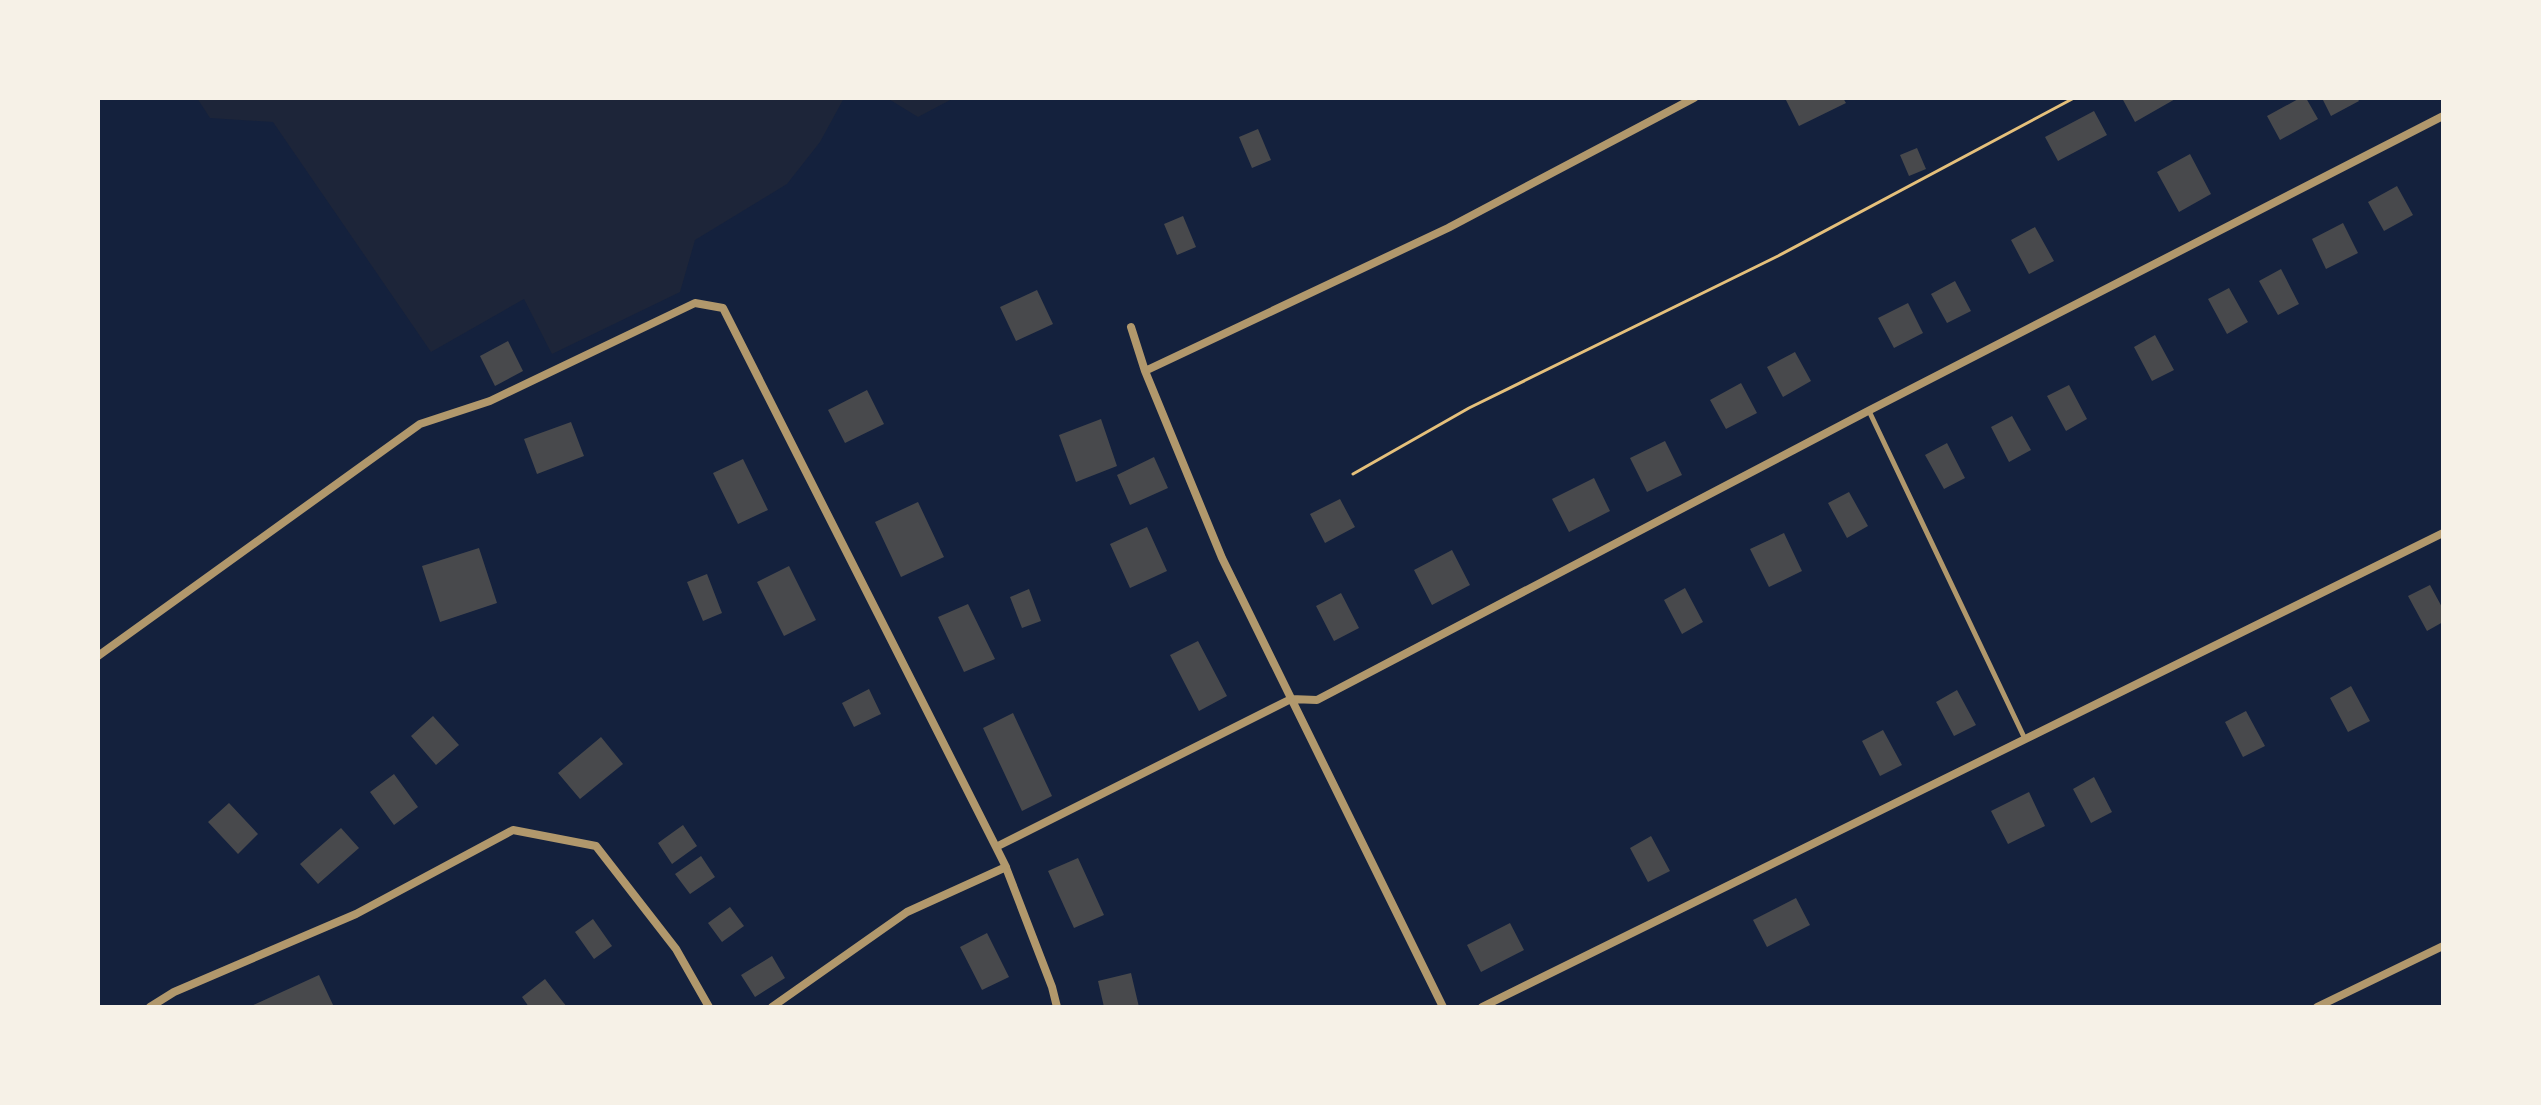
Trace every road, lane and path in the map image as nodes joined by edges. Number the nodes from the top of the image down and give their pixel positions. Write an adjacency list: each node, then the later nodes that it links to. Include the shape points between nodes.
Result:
1 (1694, 98): 5 (street, via 1448,228)
2 (2074, 98): 7 (path, via 1778,256 1469,408)
3 (2443, 116): 6 (street)
4 (1131, 327): 5 (street)
5 (1145, 371): 10 (street, via 1222,558)
6 (1868, 411): 10 (street, via 1317,700); 11 (lane)
7 (1353, 474)
8 (2443, 533): 11 (street)
9 (98, 656): 12 (street, via 420,424 490,401 695,303 723,308)
10 (1291, 699): 12 (street); 19 (street)
11 (2025, 739): 20 (street)
12 (996, 847): 13 (street)
13 (1006, 867): 17 (street, via 907,912); 18 (street)
14 (2443, 946): 21 (street)
15 (150, 1007): 16 (street, via 356,914 513,830 596,846 676,949)
16 (709, 1007)
17 (772, 1007)
18 (1057, 1007)
19 (1443, 1007)
20 (1482, 1007)
21 (2317, 1007)

